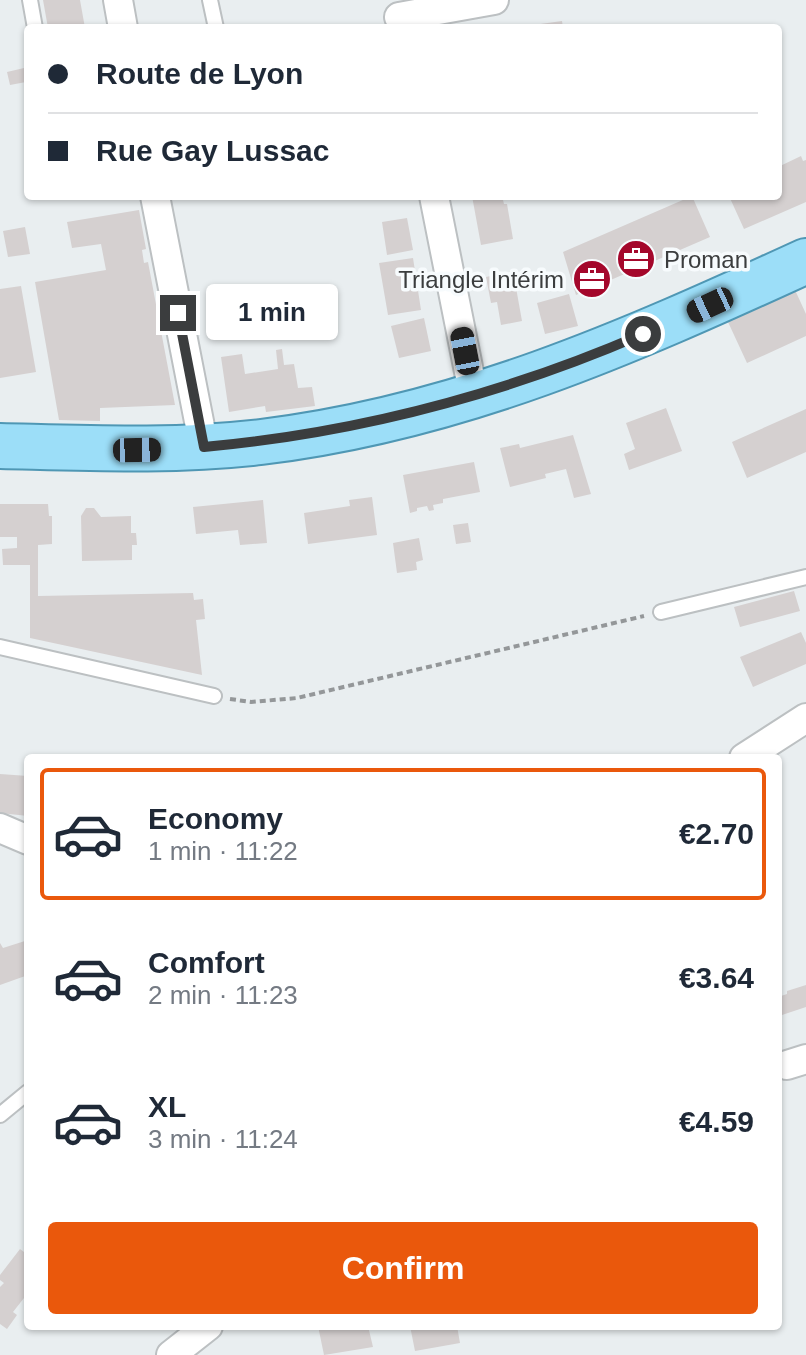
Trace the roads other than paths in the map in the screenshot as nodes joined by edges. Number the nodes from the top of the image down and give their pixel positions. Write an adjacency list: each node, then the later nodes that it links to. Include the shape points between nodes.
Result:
1 (30, 0): 6 (lane)
2 (118, 0): 7 (street)
3 (210, 0): 8 (lane)
4 (494, 0): 5 (street)
5 (398, 15)
6 (34, 24)
7 (122, 24)
8 (215, 24)
9 (156, 200): 14 (street)
10 (435, 200): 12 (street)
11 (806, 262): 12 (main road, via 622,344)
12 (474, 397): 14 (main road, via 322,433)
13 (0, 446): 14 (main road)
14 (204, 447)
15 (806, 577): 16 (lane)
16 (661, 612)
17 (0, 647): 18 (lane)
18 (214, 696)
19 (806, 718): 20 (street)
20 (750, 754)
21 (0, 828): 22 (street)
22 (24, 838)
23 (24, 1095): 24 (lane)
24 (0, 1115)
25 (203, 1330): 26 (street)
26 (171, 1355)

